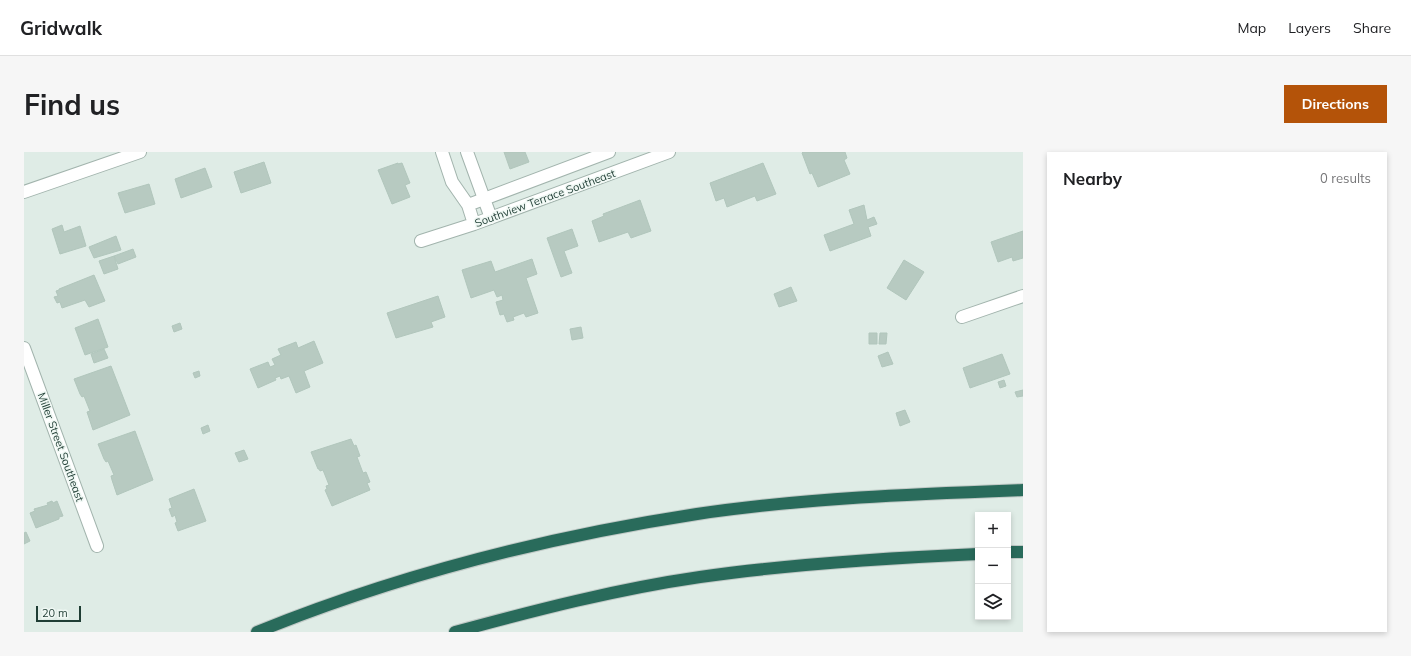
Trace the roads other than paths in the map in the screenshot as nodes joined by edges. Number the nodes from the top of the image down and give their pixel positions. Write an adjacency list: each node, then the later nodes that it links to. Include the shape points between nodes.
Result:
1 (140, 152): 6 (street)
2 (442, 152): 8 (street, via 452,182)
3 (467, 152): 7 (street)
4 (609, 152): 7 (street, Southview Terrace Southeast)
5 (669, 152): 9 (street, Southview Terrace Southeast)
6 (24, 192)
7 (484, 198): 8 (street, Southview Terrace Southeast); 9 (street)
8 (468, 204): 10 (street)
9 (491, 218): 10 (street, Southview Terrace Southeast)
10 (474, 224): 11 (street, Southview Terrace Southeast)
11 (421, 241)
12 (1023, 296): 13 (street)
13 (962, 317)
14 (24, 348): 16 (street, Miller Street Southeast)
15 (1023, 490): 20 (highway, via 918,493 803,502 698,514 596,531 495,554 392,583)
16 (97, 546)
17 (1011, 552): 18 (highway)
18 (1023, 552)
19 (975, 554): 21 (highway, via 887,558 699,577 618,591 534,610)
20 (257, 632)
21 (455, 632)

